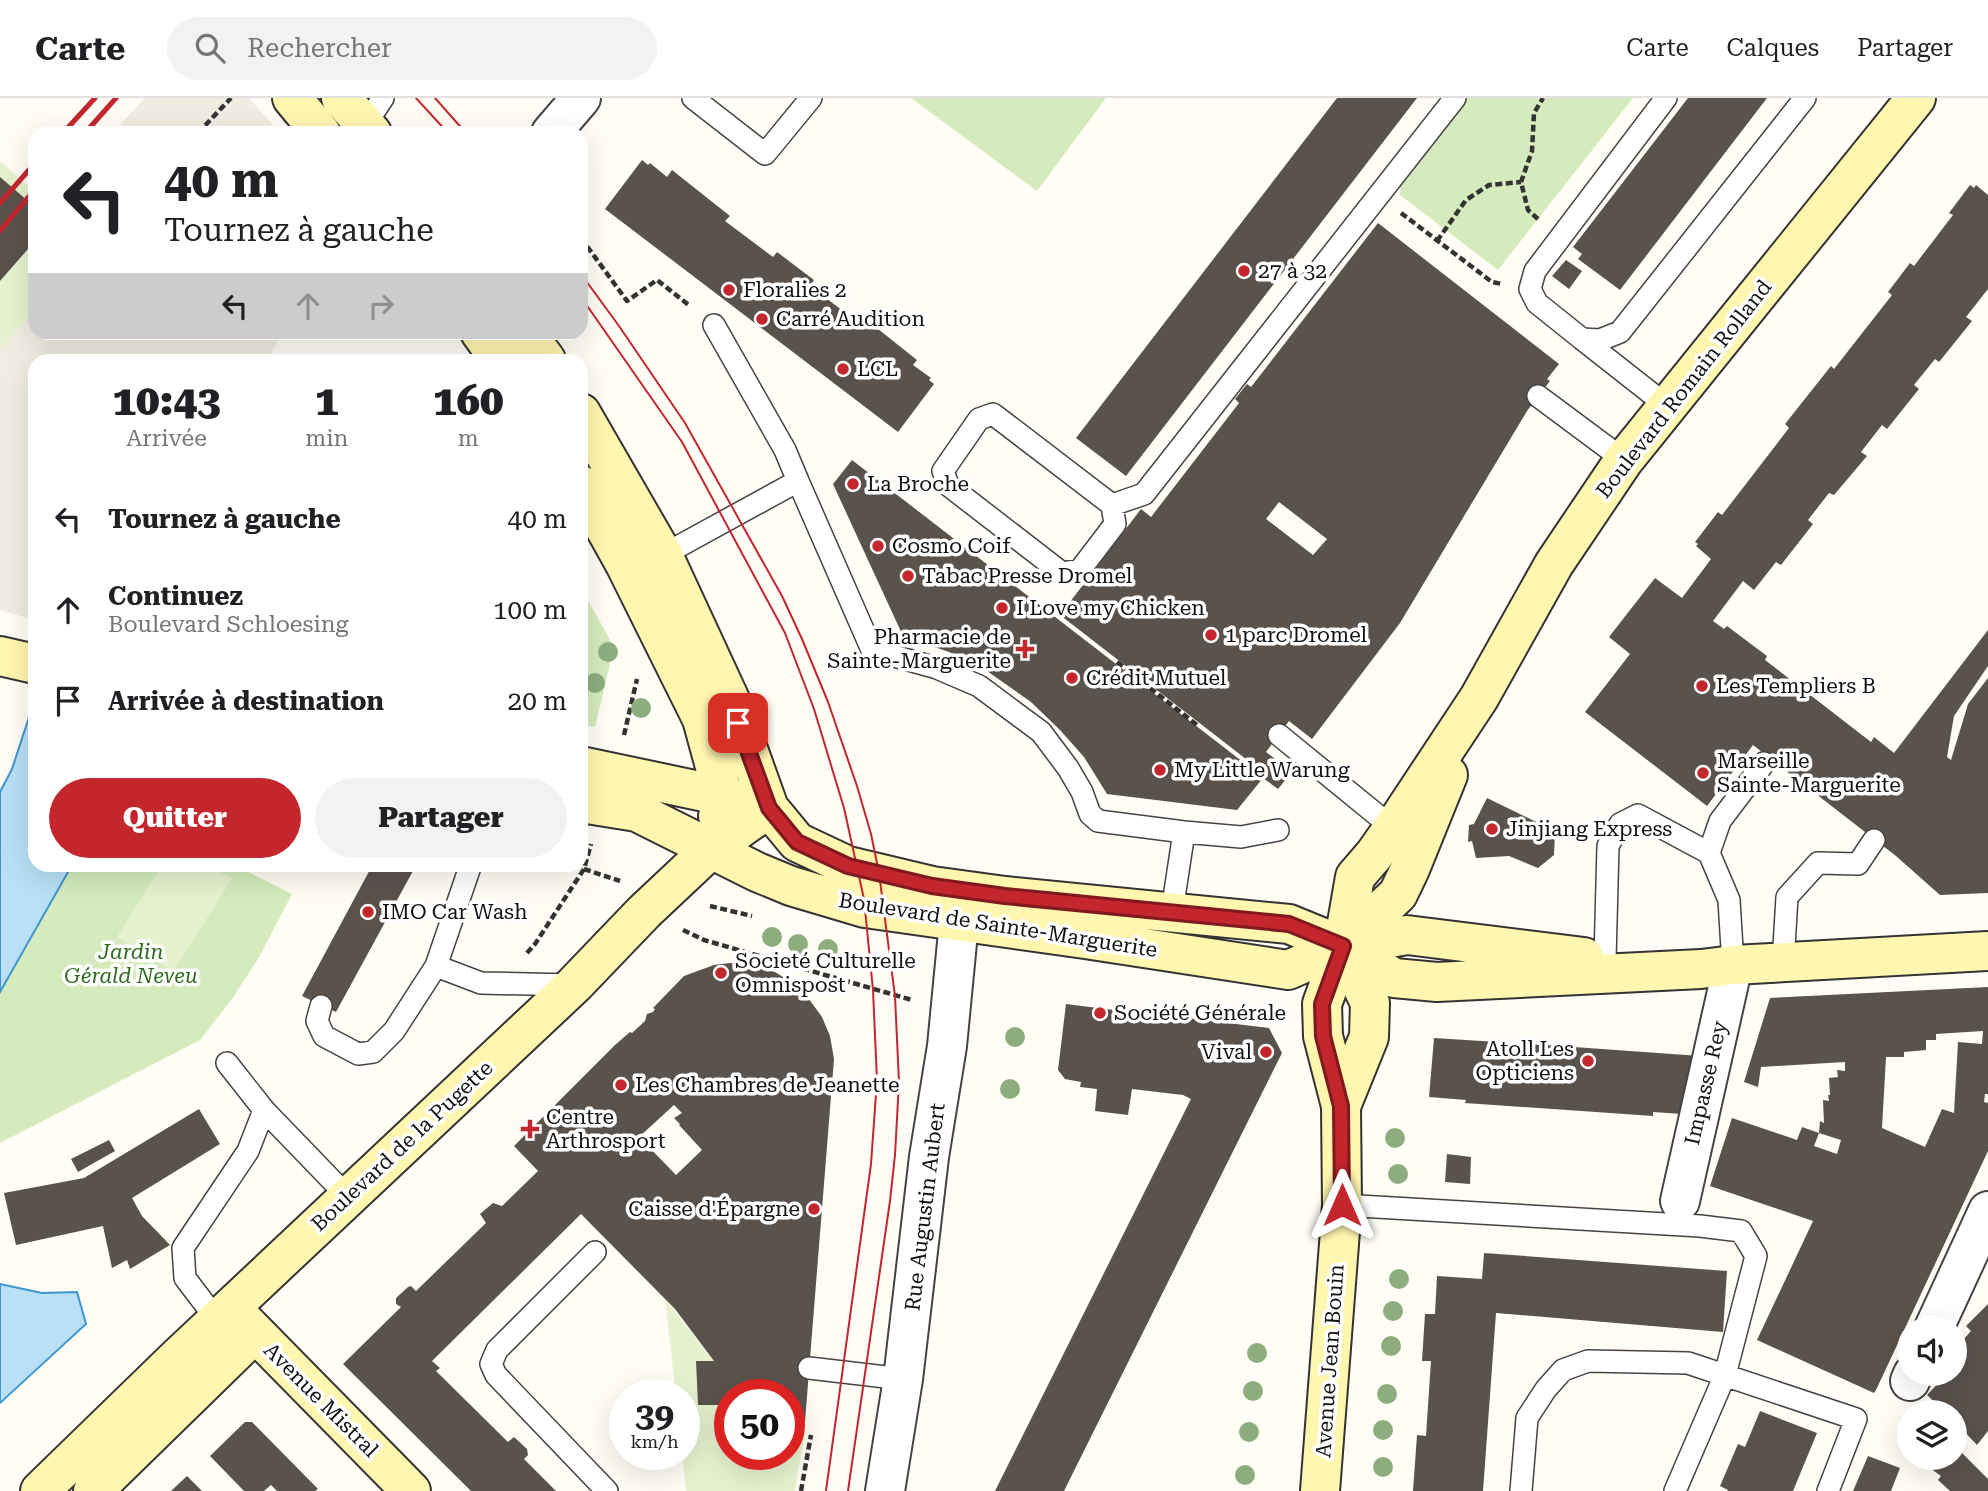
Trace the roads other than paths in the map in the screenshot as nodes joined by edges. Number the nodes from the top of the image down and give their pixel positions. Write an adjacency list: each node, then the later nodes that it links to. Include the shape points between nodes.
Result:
1 (292, 98): 9 (main road)
2 (581, 98): 10 (street)
3 (693, 98): 4 (lane, via 765,154)
4 (811, 98)
5 (1455, 98): 19 (lane, via 1144,494)
6 (1805, 98): 12 (lane, via 1620,332 1600,340)
7 (1916, 98): 14 (main road, Boulevard Romain Rolland)
8 (1664, 99): 12 (lane, via 1535,271 1530,289 1537,303)
9 (315, 126)
10 (557, 126)
11 (713, 325): 17 (lane)
12 (1582, 339): 14 (lane)
13 (1538, 396): 16 (lane)
14 (1666, 405): 16 (main road, Boulevard Romain Rolland)
15 (588, 425): 20 (main road, Boulevard de Sainte-Marguerite)
16 (1624, 460): 23 (main road, Boulevard Romain Rolland, via 1554,564)
17 (798, 481): 20 (lane); 31 (lane, via 872,650 937,668 979,686 1041,732 1098,821)
18 (588, 498): 27 (main road, via 702,719)
19 (1112, 505): 19 (lane, via 993,414 979,419 943,471 948,485 1062,573 1080,570 1115,524)
20 (663, 555): 28 (main road, Boulevard de Sainte-Marguerite, via 731,702)
21 (0, 656): 22 (main road)
22 (28, 662)
23 (1479, 698): 29 (main road, Boulevard Romain Rolland); 38 (main road, Boulevard Romain Rolland, via 1398,894)
24 (1279, 735): 29 (lane)
25 (1764, 763): 34 (lane, via 1720,821)
26 (596, 787): 27 (main road); 33 (main road, Boulevard de Sainte-Marguerite)
27 (723, 796): 28 (main road); 33 (main road)
28 (769, 808): 33 (main road, Boulevard de la Pugette); 36 (main road, Boulevard de Sainte-Marguerite, via 797,842 848,866 932,886)
29 (1393, 828): 38 (main road, Boulevard Romain Rolland, via 1355,877)
30 (1278, 830): 31 (lane, via 1241,837)
31 (1184, 832): 36 (lane)
32 (1874, 840): 41 (lane, via 1858,864 1818,863 1787,897)
33 (711, 849): 37 (main road, Boulevard de Sainte-Marguerite, via 791,886 857,907); 44 (main road, Boulevard de la Pugette)
34 (1709, 853): 40 (lane, via 1638,815 1620,824 1608,846); 43 (lane, via 1729,900)
35 (468, 872): 42 (lane)
36 (1172, 911): 38 (main road, Boulevard de Sainte-Marguerite, via 1289,924)
37 (959, 922): 38 (main road, Boulevard de Sainte-Marguerite, via 1288,970); 57 (street, Rue Augustin Aubert)
38 (1343, 946): 40 (main road, Boulevard de Sainte-Marguerite, via 1406,935); 43 (main road, Boulevard de Sainte-Marguerite, via 1394,978 1437,982); 50 (main road, Avenue Jean Bouin, via 1322,1004 1323,1036 1341,1106)
39 (1988, 951): 41 (main road, Boulevard de Sainte-Marguerite)
40 (1605, 959): 43 (main road, Boulevard de Sainte-Marguerite)
41 (1783, 963): 43 (main road, Boulevard de Sainte-Marguerite)
42 (436, 966): 44 (lane, via 481,983); 45 (lane, via 394,1031 373,1052 358,1054 324,1036 317,1021)
43 (1717, 967): 49 (street, Impasse Rey)
44 (574, 985): 48 (main road, Boulevard de la Pugette)
45 (321, 1006)
46 (227, 1063): 47 (lane)
47 (264, 1110): 48 (lane); 54 (lane, via 248,1152 183,1248 186,1278)
48 (348, 1197): 54 (main road, Boulevard de la Pugette)
49 (1679, 1201)
50 (1342, 1205): 56 (lane, via 1741,1231 1756,1256); 63 (main road, Avenue Jean Bouin)
51 (1988, 1211): 53 (street)
52 (595, 1252): 61 (lane, via 497,1350 491,1364 496,1376)
53 (1940, 1316)
54 (234, 1320): 58 (main road, Boulevard de la Pugette); 59 (main road, Boulevard de la Pugette); 60 (main road, Avenue Mistral)
55 (809, 1368): 57 (lane)
56 (1725, 1375): 64 (lane, via 1688,1363 1588,1361 1563,1370 1527,1419); 65 (lane); 66 (lane, via 1856,1419)
57 (903, 1380): 62 (street, Rue Augustin Aubert)
58 (40, 1491)
59 (93, 1491)
60 (411, 1491)
61 (607, 1491)
62 (885, 1491)
63 (1320, 1491)
64 (1521, 1491)
65 (1675, 1491)
66 (1828, 1491)

